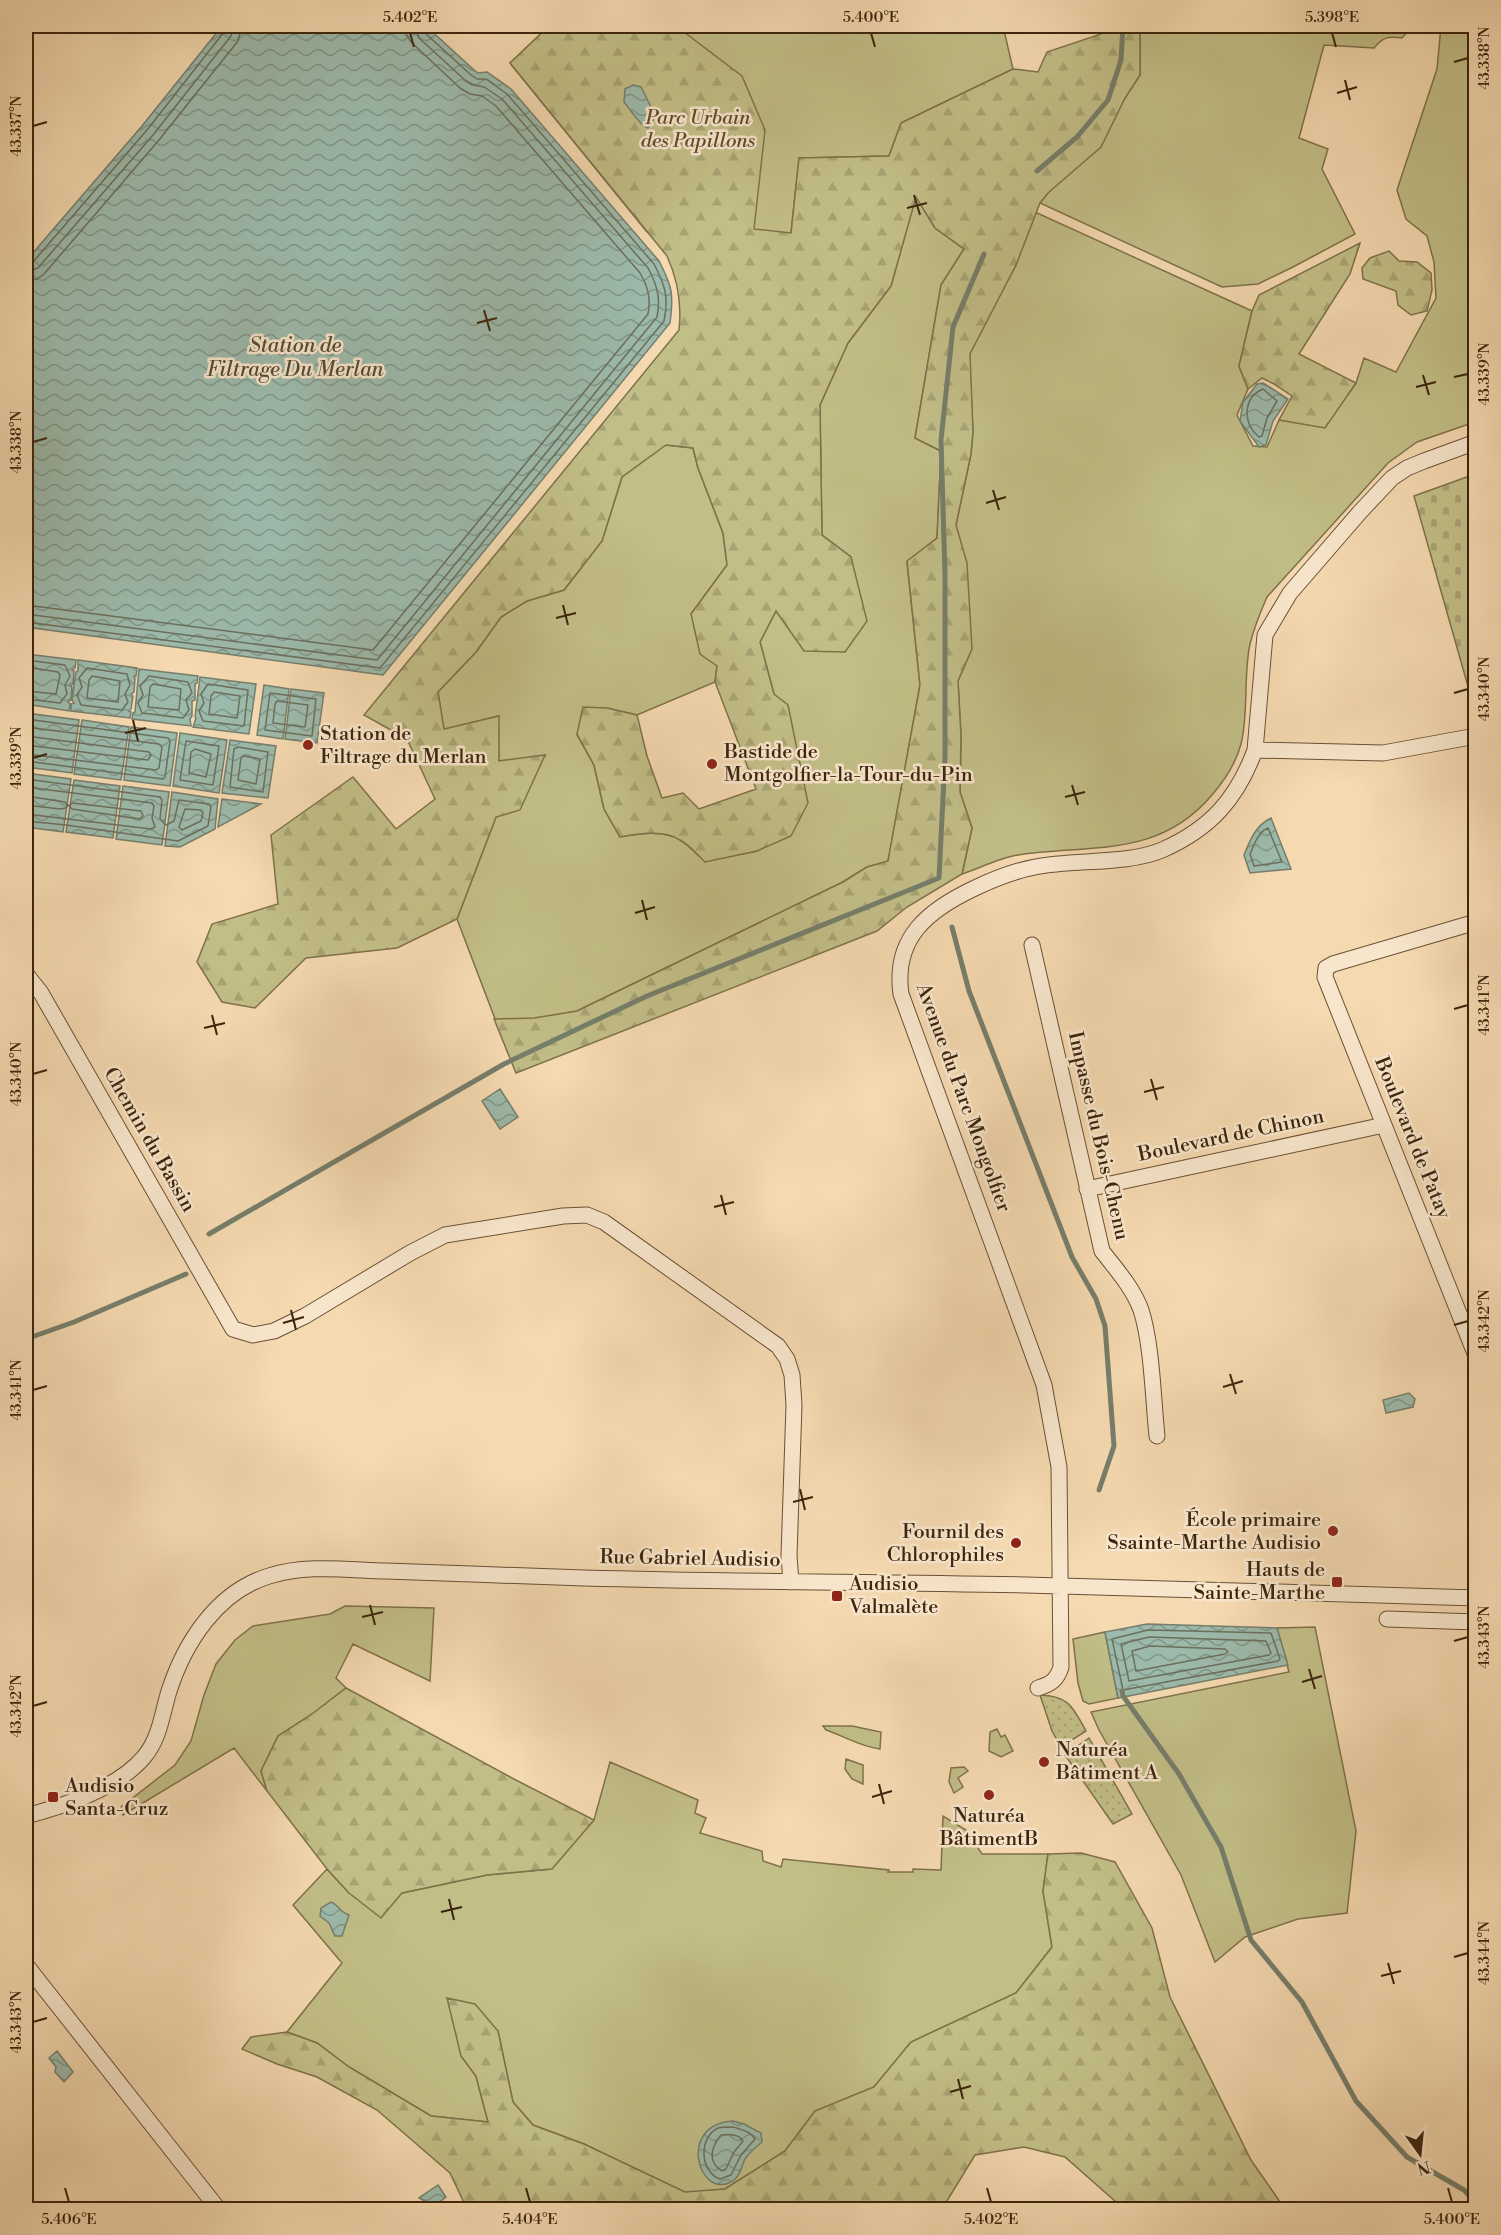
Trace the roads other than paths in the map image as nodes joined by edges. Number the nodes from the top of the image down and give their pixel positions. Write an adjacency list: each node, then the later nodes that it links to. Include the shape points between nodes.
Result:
1 (1476, 442): 3 (street, Avenue du Parc Mongolfier, via 1416,464 1392,478 1290,593 1265,635)
2 (1476, 736): 3 (street, via 1383,753)
3 (1256, 750): 12 (street, Avenue du Parc Mongolfier, via 1235,793 1220,813 1200,828 1145,855 1036,866 949,900 924,919 910,938 898,974 901,994 1044,1386 1059,1467)
4 (1476, 922): 7 (street, Boulevard de Patay, via 1326,968 1325,977)
5 (1032, 945): 8 (street, Impasse du Bois-Chenu)
6 (26, 974): 11 (street, Chemin du Bassin, via 41,993 233,1329 253,1335 274,1331 445,1235 587,1215 604,1222 778,1346 792,1375 794,1405)
7 (1384, 1125): 8 (street, Boulevard de Chinon); 9 (street, Boulevard de Patay)
8 (1087, 1189): 10 (street, Impasse du Bois-Chenu, via 1102,1251 1140,1309 1146,1331)
9 (1476, 1356)
10 (1157, 1436)
11 (791, 1581): 12 (street, Rue Gabriel Audisio); 17 (street, Rue Gabriel Audisio, via 308,1569 266,1577 230,1596 198,1632 170,1689 159,1731 147,1754 133,1769 90,1793)
12 (1061, 1586): 13 (street, Rue Gabriel Audisio); 16 (street, Avenue du Parc Mongolfier, via 1061,1667 1053,1682)
13 (1476, 1598)
14 (1388, 1619): 15 (street)
15 (1476, 1622)
16 (1038, 1688)
17 (26, 1816)
18 (26, 1965): 19 (street)
19 (219, 2210)

